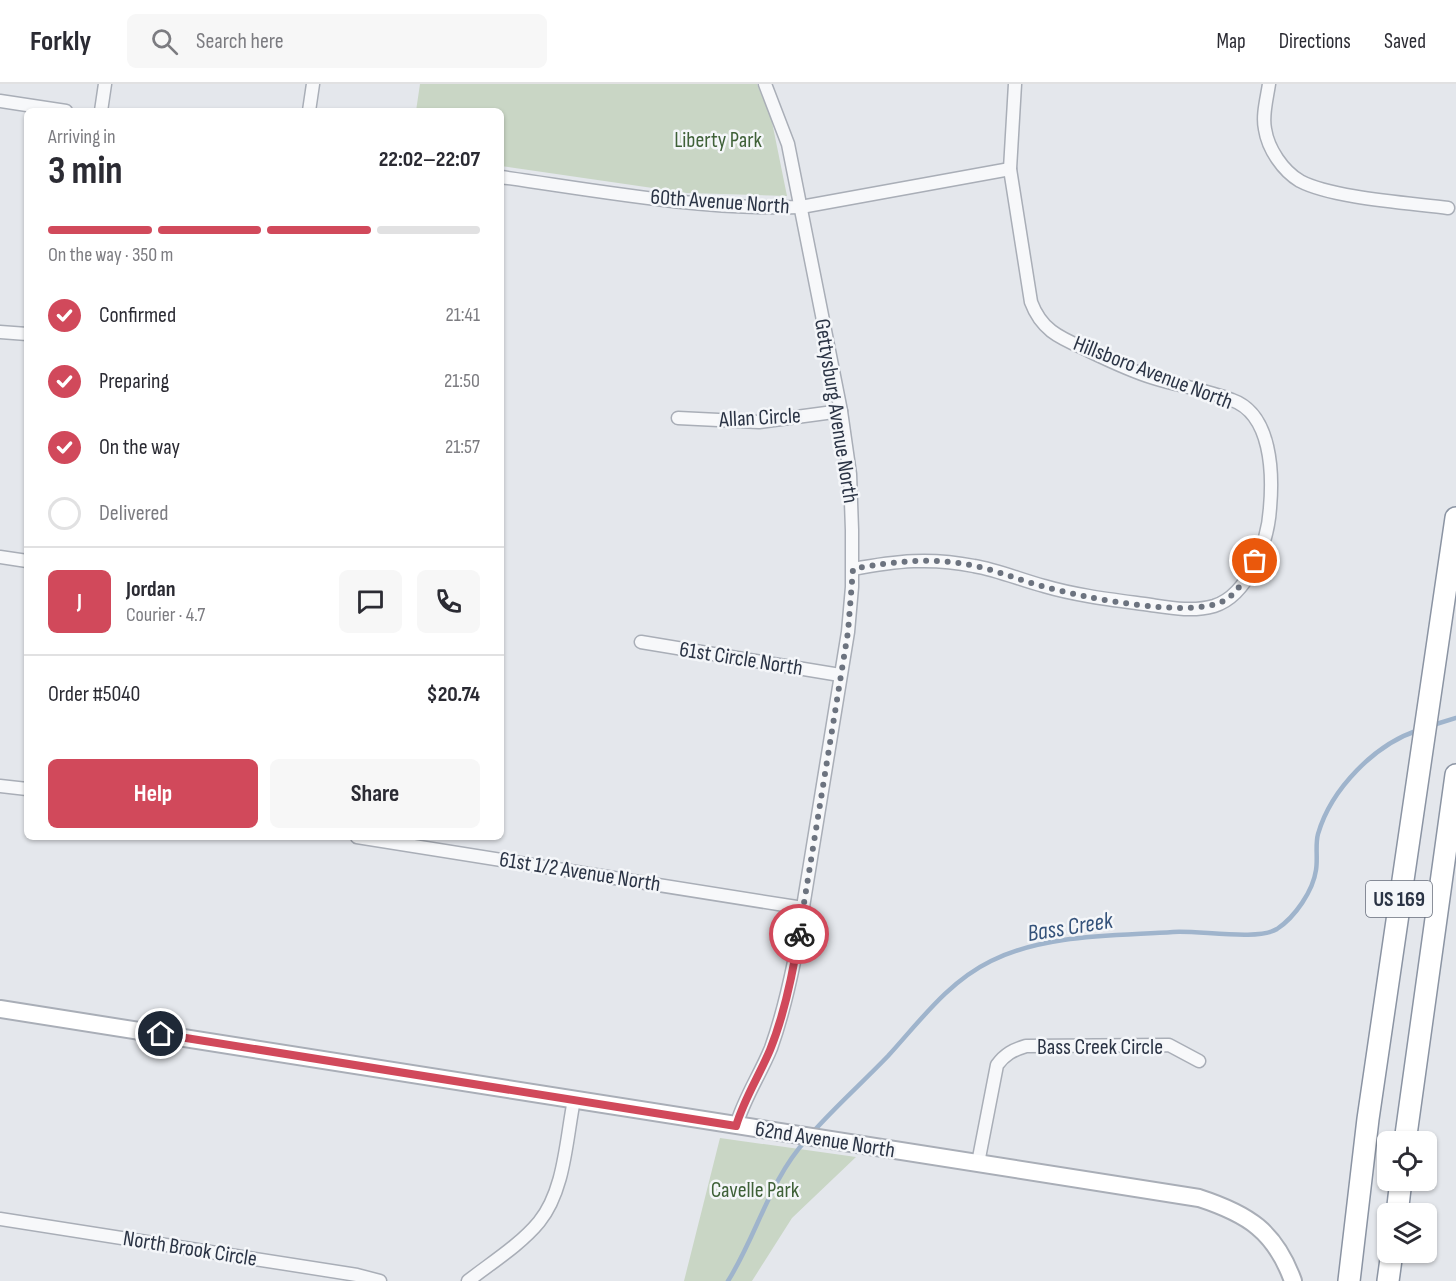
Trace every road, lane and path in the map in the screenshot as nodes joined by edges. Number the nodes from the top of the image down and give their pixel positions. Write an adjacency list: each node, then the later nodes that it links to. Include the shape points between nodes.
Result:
1 (105, 84): 8 (street)
2 (313, 84): 9 (street)
3 (765, 84): 12 (street, Gettysburg Avenue North, via 788,144)
4 (1015, 84): 10 (street, Hillsboro Avenue North)
5 (1269, 84): 13 (street, via 1265,129 1271,149 1282,166 1299,180 1324,190)
6 (0, 100): 7 (street)
7 (48, 108)
8 (101, 108)
9 (309, 108)
10 (1010, 169): 12 (street, 60th Avenue North); 21 (street, Hillsboro Avenue North, via 1031,302 1044,327 1152,377 1235,400 1255,418 1264,434 1271,483 1270,511 1255,561 1227,599 1214,606 1192,609 1071,593 976,566 947,562 915,559)
11 (504, 177): 12 (street, 60th Avenue North, via 701,205)
12 (801, 207): 16 (street, Gettysburg Avenue North)
13 (1448, 208)
14 (0, 332): 15 (street)
15 (24, 334)
16 (841, 411): 17 (street, Allan Circle, via 759,422); 21 (street, Gettysburg Avenue North, via 850,474)
17 (678, 418)
18 (1456, 518): 40 (highway, US 169, via 1368,1119)
19 (0, 557): 20 (street)
20 (24, 561)
21 (853, 569): 23 (street, Gettysburg Avenue North)
22 (641, 642): 23 (street, 61st Circle North)
23 (840, 675): 28 (street, Gettysburg Avenue North)
24 (1456, 775): 33 (highway, US 169)
25 (0, 786): 26 (street)
26 (24, 789)
27 (390, 840): 28 (street, 61st 1/2 Avenue North)
28 (803, 908): 32 (street, Gettysburg Avenue North, via 784,1008)
29 (0, 1009): 31 (street, 62nd Avenue North)
30 (1200, 1061): 34 (street, Bass Creek Circle, via 1169,1045 1014,1049 997,1065)
31 (574, 1100): 32 (street, 62nd Avenue North); 38 (street, via 551,1203 522,1238)
32 (736, 1126): 34 (street, 62nd Avenue North)
33 (1407, 1131)
34 (978, 1163): 39 (street, 62nd Avenue North, via 1199,1198 1220,1205 1261,1227 1276,1245)
35 (0, 1219): 37 (street, North Brook Circle)
36 (1390, 1263): 41 (highway)
37 (380, 1281)
38 (468, 1281)
39 (1293, 1281)
40 (1349, 1281)
41 (1388, 1281)

